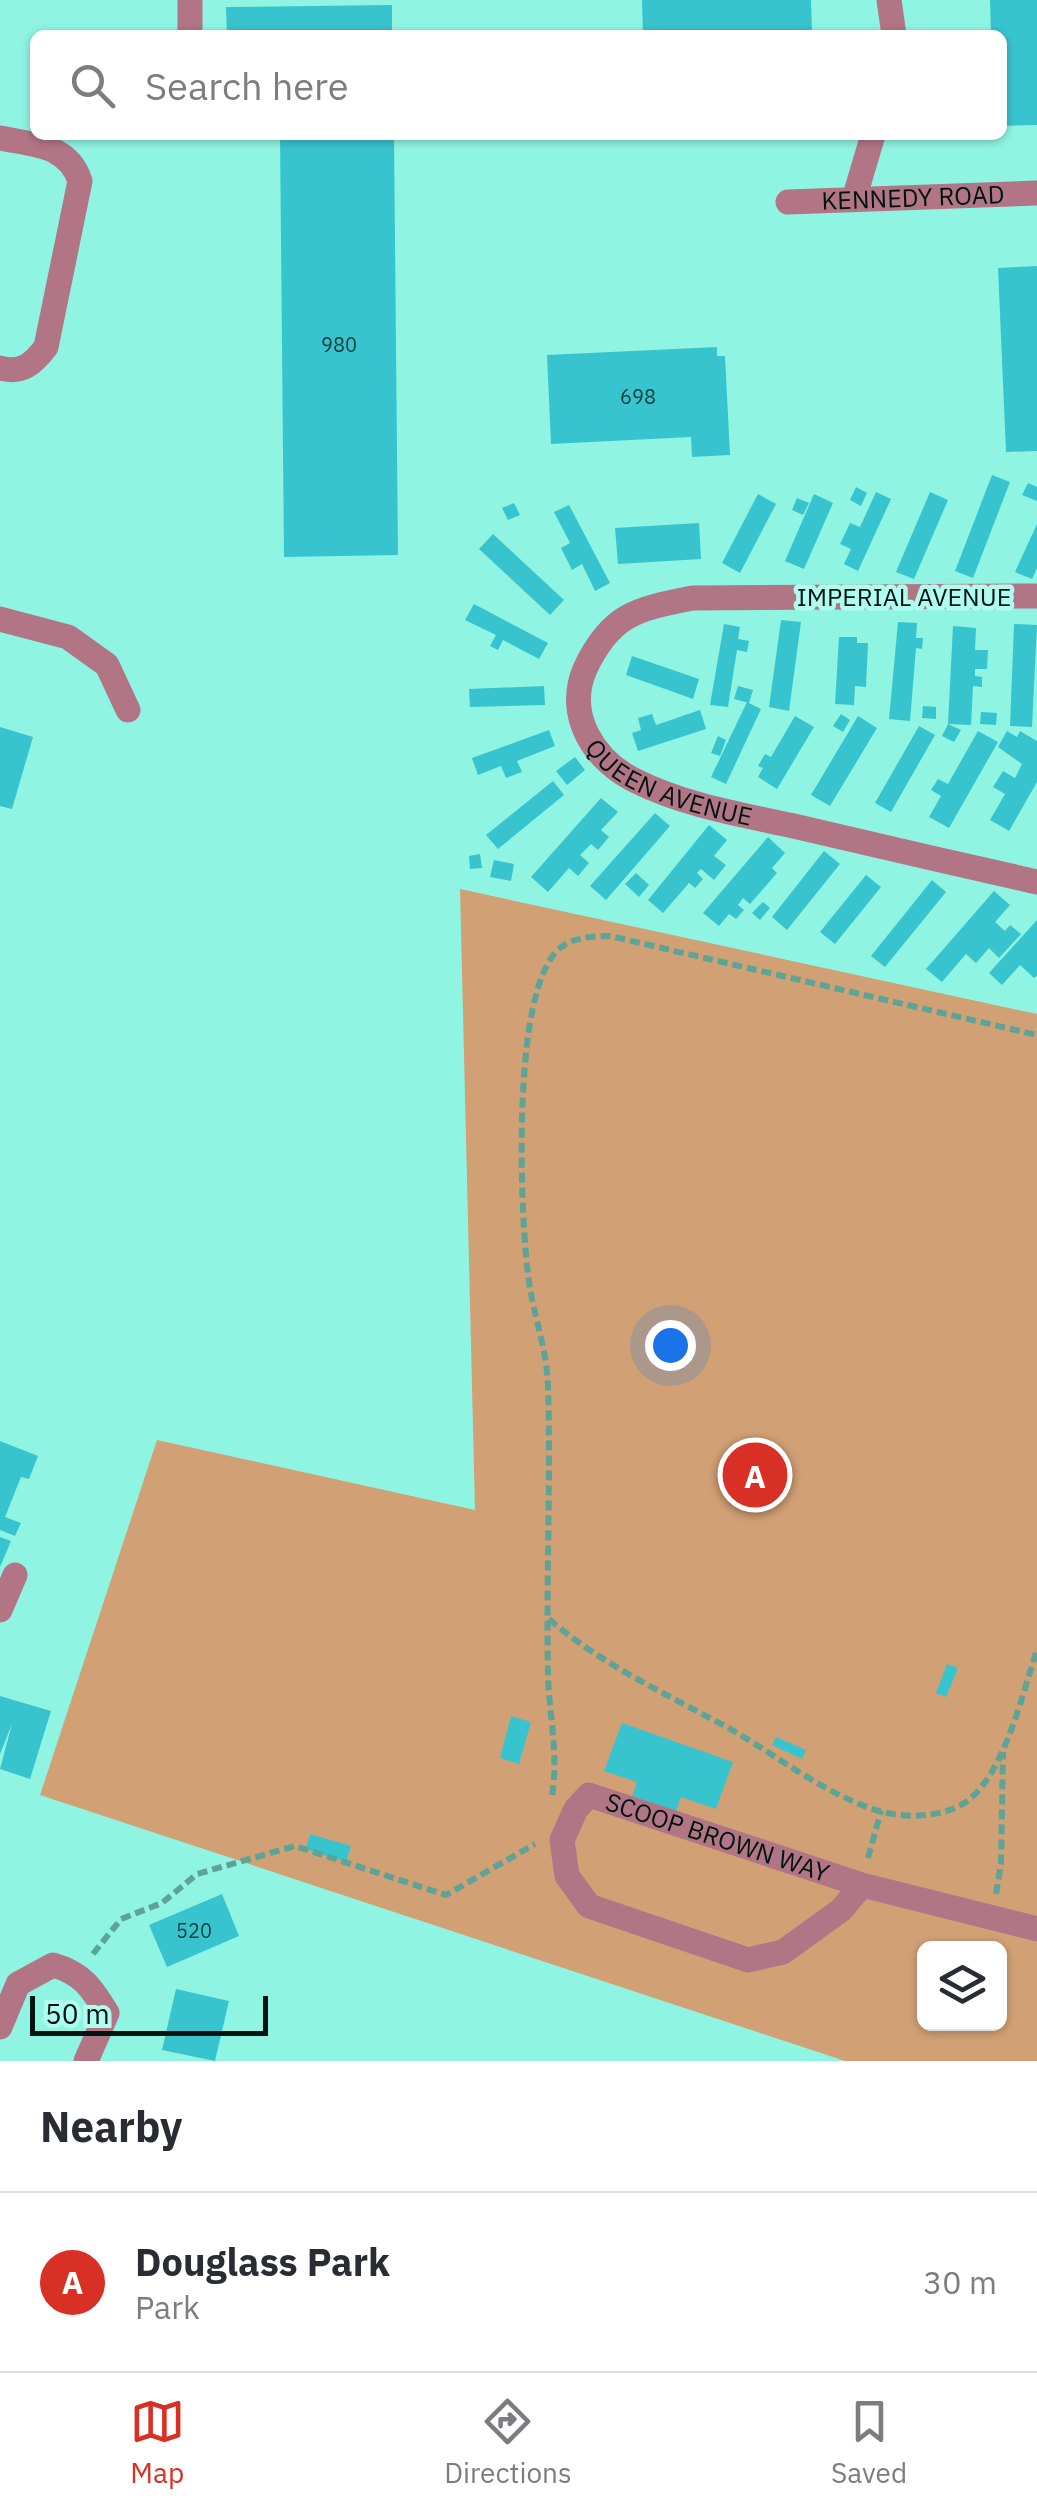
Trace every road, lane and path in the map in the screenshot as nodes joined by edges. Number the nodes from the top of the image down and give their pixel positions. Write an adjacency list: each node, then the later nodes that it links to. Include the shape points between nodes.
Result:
1 (190, 0): 3 (street)
2 (889, 0): 4 (street)
3 (190, 30)
4 (893, 30)
5 (0, 138): 10 (street, via 55,150 74,165 80,181 46,348 32,365)
6 (872, 140): 8 (street)
7 (1037, 193): 8 (street, KENNEDY ROAD)
8 (854, 199): 9 (street, KENNEDY ROAD)
9 (788, 202)
10 (0, 368)
11 (1037, 596): 12 (street, IMPERIAL AVENUE)
12 (770, 598): 15 (street, QUEEN AVENUE, via 693,598 640,608 612,627 579,683 578,712 588,742 634,781 698,804)
13 (0, 619): 14 (street, via 68,637 107,665)
14 (128, 710)
15 (1037, 882)
16 (1037, 1036): 19 (path, via 610,936 575,940 550,959 531,1010 524,1062 529,1284 548,1382)
17 (14, 1576): 18 (street)
18 (0, 1610)
19 (548, 1618): 22 (path, via 556,1776); 23 (path, via 617,1668)
20 (1037, 1650): 21 (path)
21 (1003, 1746): 23 (path, via 984,1785 964,1804 941,1813); 26 (path, via 1000,1864)
22 (550, 1808)
23 (881, 1812): 25 (path)
24 (544, 1832): 28 (path, via 536,1844 446,1895 294,1846 221,1865 162,1903 122,1919)
25 (864, 1876): 25 (street, SCOOP BROWN WAY, via 841,1910 782,1952 748,1960 590,1906 567,1876 562,1840 589,1795); 26 (street, SCOOP BROWN WAY)
26 (991, 1917): 27 (street, SCOOP BROWN WAY)
27 (1037, 1929)
28 (74, 1971): 29 (street, via 53,1965 18,1984); 30 (street, via 106,2013)
29 (0, 2027)
30 (86, 2061)

